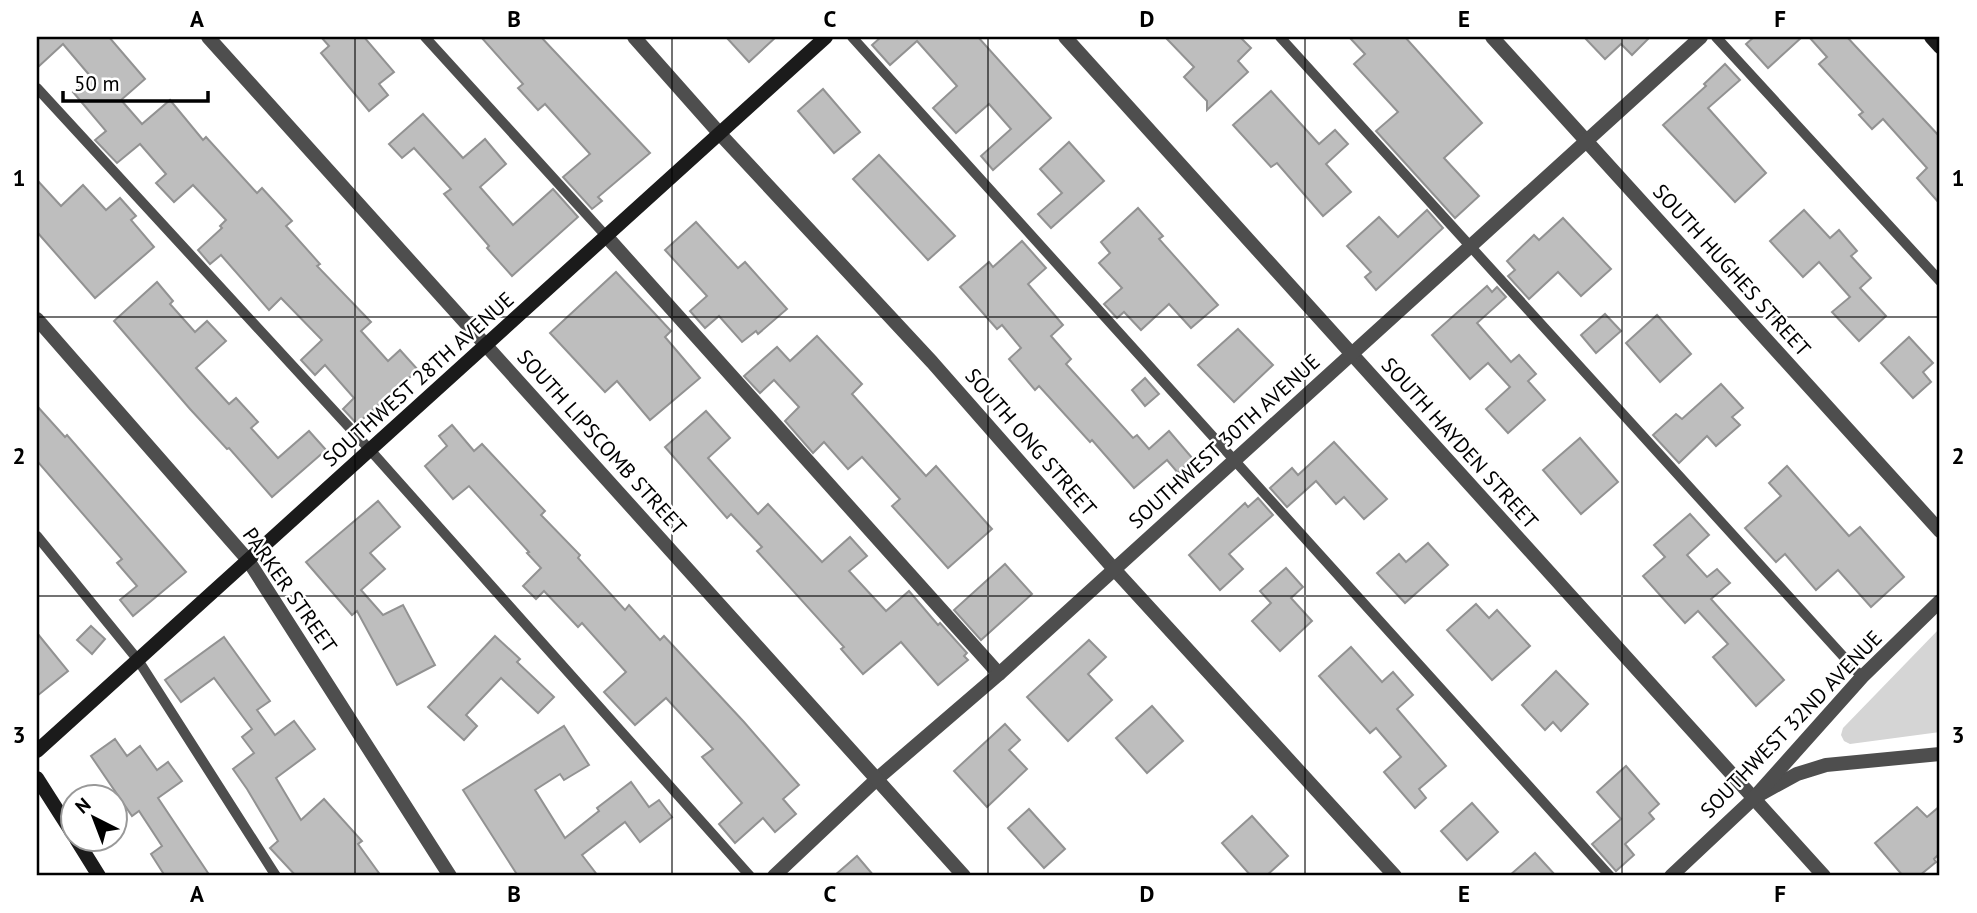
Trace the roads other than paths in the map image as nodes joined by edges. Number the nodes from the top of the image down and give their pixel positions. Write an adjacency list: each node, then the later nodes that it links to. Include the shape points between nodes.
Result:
1 (208, 37): 20 (street, SOUTH LIPSCOMB STREET)
2 (425, 37): 16 (lane)
3 (634, 37): 14 (street, SOUTH ONG STREET)
4 (826, 37): 14 (main road, SOUTHWEST 28TH AVENUE)
5 (852, 37): 23 (lane)
6 (1065, 37): 21 (street, SOUTH HAYDEN STREET)
7 (1280, 37): 17 (lane)
8 (1492, 37): 15 (street, SOUTH HUGHES STREET)
9 (1702, 37): 15 (street, SOUTHWEST 30TH AVENUE)
10 (1716, 37): 18 (lane)
11 (1931, 37): 12 (main road)
12 (1940, 47)
13 (37, 88): 22 (lane)
14 (720, 134): 16 (main road, SOUTHWEST 28TH AVENUE); 27 (street, SOUTH ONG STREET, via 932,362)
15 (1587, 141): 17 (street, SOUTHWEST 30TH AVENUE); 24 (street, SOUTH HUGHES STREET)
16 (607, 237): 20 (main road, SOUTHWEST 28TH AVENUE); 30 (street)
17 (1469, 246): 21 (street, SOUTHWEST 30TH AVENUE); 31 (lane)
18 (1940, 281)
19 (37, 319): 26 (street, PARKER STREET)
20 (485, 344): 22 (main road, SOUTHWEST 28TH AVENUE); 35 (street, SOUTH LIPSCOMB STREET)
21 (1352, 355): 23 (street, SOUTHWEST 30TH AVENUE); 36 (street, SOUTH HAYDEN STREET)
22 (371, 451): 26 (main road, SOUTHWEST 28TH AVENUE); 42 (lane)
23 (1234, 460): 27 (street, SOUTHWEST 30TH AVENUE); 46 (lane)
24 (1940, 531)
25 (37, 536): 29 (lane)
26 (248, 560): 29 (main road, SOUTHWEST 28TH AVENUE); 41 (street, PARKER STREET)
27 (1113, 568): 30 (street, SOUTHWEST 30TH AVENUE); 45 (street, SOUTH ONG STREET)
28 (1940, 601): 31 (street, SOUTHWEST 32ND AVENUE)
29 (138, 660): 32 (main road, SOUTHWEST 28TH AVENUE); 40 (lane)
30 (999, 674): 35 (street, SOUTHWEST 30TH AVENUE)
31 (1862, 677): 36 (street, SOUTHWEST 32ND AVENUE)
32 (37, 751)
33 (1940, 754): 36 (street, via 1826,765 1797,774)
34 (37, 778): 37 (main road)
35 (878, 778): 43 (street, SOUTHWEST 30TH AVENUE); 44 (street, SOUTH LIPSCOMB STREET)
36 (1753, 799): 47 (street, SOUTHWEST 32ND AVENUE); 48 (street, SOUTH HAYDEN STREET)
37 (60, 814)
38 (84, 853): 39 (main road)
39 (99, 876)
40 (276, 876)
41 (450, 876)
42 (750, 876)
43 (774, 876)
44 (964, 876)
45 (1395, 876)
46 (1610, 876)
47 (1671, 876)
48 (1824, 876)

